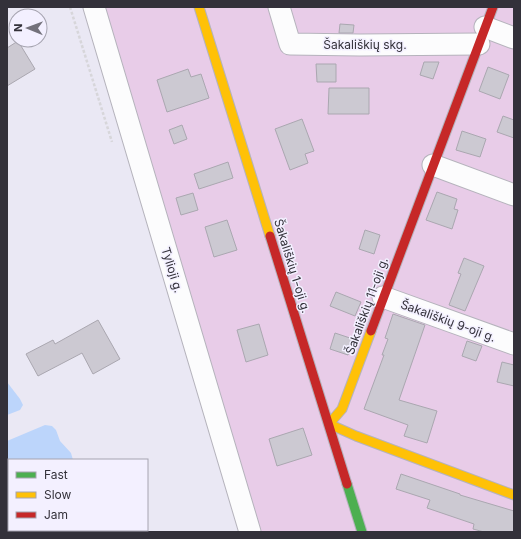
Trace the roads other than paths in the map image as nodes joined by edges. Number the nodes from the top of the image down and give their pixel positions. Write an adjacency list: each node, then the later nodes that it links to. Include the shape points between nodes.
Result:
1 (94, 7): 13 (street, Tylioji g.)
2 (200, 7): 11 (street, Šakališkių 1-oji g.)
3 (279, 7): 5 (street, Šakališkių skg., via 290,44 360,45)
4 (493, 7): 5 (street, Šakališkių 11-oji g.)
5 (482, 35): 6 (street); 7 (street, Šakališkių 11-oji g.)
6 (514, 38)
7 (432, 165): 8 (street); 9 (street, Šakališkių 11-oji g.)
8 (514, 195)
9 (383, 297): 10 (street, Šakališkių 9-oji g.); 11 (street, Šakališkių 11-oji g., via 342,409)
10 (514, 344)
11 (329, 424): 12 (street); 14 (street, Šakališkių 1-oji g.)
12 (514, 495)
13 (250, 532)
14 (362, 532)

